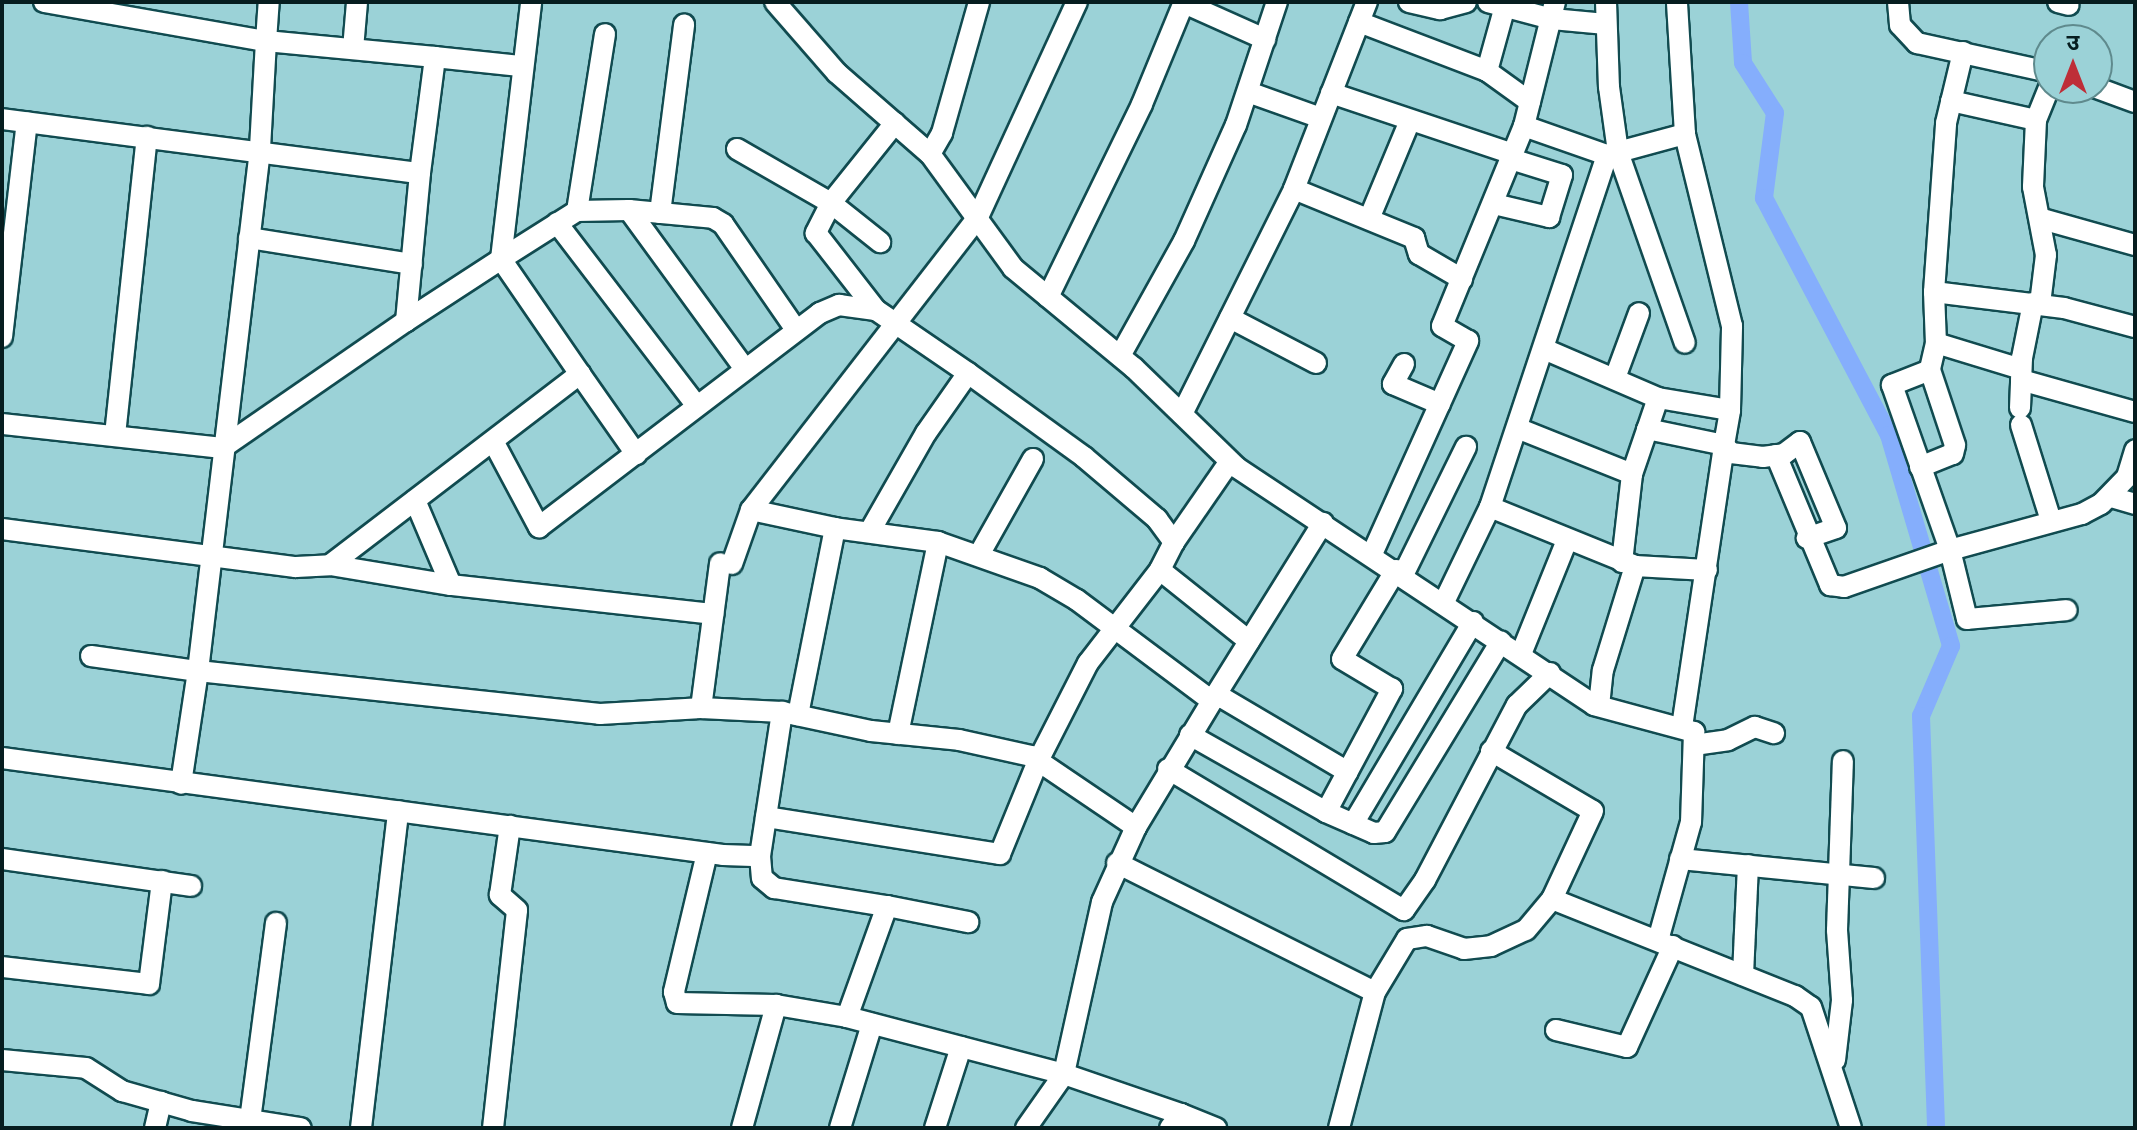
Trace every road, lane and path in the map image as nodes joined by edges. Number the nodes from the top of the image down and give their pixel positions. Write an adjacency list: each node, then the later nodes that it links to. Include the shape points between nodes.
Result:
1 (49, 2): 17 (street)
2 (269, 2): 25 (street)
3 (357, 2): 26 (street)
4 (531, 2): 29 (street)
5 (775, 2): 43 (street, via 837,73)
6 (979, 2): 50 (street, via 942,133)
7 (1077, 2): 60 (street)
8 (1277, 2): 24 (street)
9 (1367, 2): 19 (street)
10 (1409, 2): 15 (street); 23 (street)
11 (1606, 2): 20 (street)
12 (1677, 2): 46 (street)
13 (1898, 2): 27 (street, via 1906,35 1917,43)
14 (1184, 3): 24 (street); 72 (street, via 1142,104)
15 (1458, 4)
16 (1500, 4): 18 (street); 31 (street)
17 (146, 10): 25 (street)
18 (1553, 10): 20 (street); 36 (street)
19 (1359, 22): 23 (street); 33 (street)
20 (1606, 24): 51 (street)
21 (684, 25): 59 (street)
22 (605, 34): 58 (street)
23 (1395, 36): 31 (street)
24 (1265, 39): 32 (street)
25 (266, 41): 26 (street); 49 (street)
26 (353, 49): 28 (street)
27 (1963, 52): 30 (street); 35 (street)
28 (435, 57): 29 (street); 53 (street)
29 (520, 66): 68 (street)
30 (2033, 68)
31 (1487, 71): 36 (street)
32 (1248, 92): 39 (street); 85 (street, via 1184,241)
33 (1331, 93): 39 (street); 44 (street)
34 (2113, 94): 37 (street)
35 (1951, 101): 41 (street); 71 (street)
36 (1530, 102): 45 (street)
37 (2135, 102)
38 (2042, 104): 41 (street)
39 (1321, 118): 54 (street)
40 (2, 119): 42 (street)
41 (2036, 120): 62 (street, via 2033,187)
42 (27, 122): 47 (street); 65 (street)
43 (895, 123): 50 (street); 55 (street)
44 (1409, 123): 52 (street); 61 (street)
45 (1524, 126): 51 (street); 52 (street)
46 (1685, 134): 51 (street); 97 (street, via 1732,326)
47 (147, 137): 49 (street); 103 (street)
48 (737, 149): 55 (street)
49 (260, 150): 53 (street); 64 (street)
50 (930, 154): 60 (street)
51 (1613, 154): 82 (street); 84 (street)
52 (1512, 156): 56 (street); 56 (street, via 1562,175 1549,217)
53 (420, 173): 69 (street)
54 (1294, 189): 61 (street); 76 (street)
55 (831, 203): 66 (street); 74 (street, via 816,233)
56 (1494, 204): 70 (street)
57 (629, 210): 58 (street); 59 (street); 88 (street)
58 (577, 211): 63 (street)
59 (660, 213): 80 (street, via 723,224)
60 (978, 217): 72 (street, via 1013,268); 78 (street)
61 (1369, 219): 70 (street, via 1414,238 1419,254)
62 (2042, 219): 67 (street); 73 (street, via 2046,255)
63 (557, 223): 68 (street); 96 (street)
64 (249, 238): 69 (street); 107 (street)
65 (8, 239): 81 (street)
66 (880, 242)
67 (2135, 245)
68 (501, 259): 77 (street); 91 (street)
69 (412, 264): 77 (street)
70 (1462, 279): 95 (street, via 1442,326 1468,341)
71 (1934, 292): 73 (street); 83 (street)
72 (1048, 297): 85 (street)
73 (2036, 304): 79 (street); 92 (street)
74 (876, 310): 78 (street); 80 (street, via 839,305)
75 (1639, 313): 93 (street)
76 (1230, 318): 86 (street); 99 (street)
77 (406, 321): 107 (street)
78 (896, 323): 90 (street); 119 (street)
79 (2135, 327)
80 (796, 330): 88 (street)
81 (2, 337)
82 (1685, 343)
83 (1936, 343): 89 (street); 92 (street)
84 (1544, 349): 93 (street); 101 (street)
85 (1120, 356): 99 (street)
86 (1316, 363)
87 (1404, 364): 95 (street, via 1393,384)
88 (745, 369): 96 (street)
89 (1930, 370): 113 (street, via 1955,445 1953,454); 113 (street, via 1892,385)
90 (968, 373): 124 (street, via 926,433); 128 (street, via 1084,457 1157,519)
91 (580, 374): 104 (street); 109 (street)
92 (2021, 375): 98 (street); 120 (street, via 2020,416)
93 (1615, 378): 94 (street)
94 (1658, 398): 97 (street); 102 (street)
95 (1440, 404): 131 (street)
96 (697, 406): 109 (street)
97 (1730, 410): 105 (street)
98 (2135, 412)
99 (1182, 414): 112 (street)
100 (2, 424): 103 (street)
101 (1517, 428): 114 (street); 118 (street)
102 (1647, 429): 105 (street); 114 (street)
103 (115, 435): 107 (street)
104 (493, 441): 109 (street, via 539,527); 116 (street)
105 (1724, 445): 110 (street, via 1743,456); 136 (street)
106 (1466, 447): 137 (street)
107 (222, 448): 132 (street)
108 (2135, 450): 115 (street, via 2127,477)
109 (636, 454)
110 (1776, 455): 125 (street); 125 (street, via 1800,442 1836,528)
111 (1033, 459): 129 (street)
112 (1230, 461): 121 (street); 128 (street)
113 (1920, 467): 130 (street)
114 (1632, 474): 133 (street)
115 (2111, 497): 117 (street); 120 (street, via 2082,514)
116 (415, 500): 134 (street); 138 (street)
117 (2135, 504)
118 (1490, 507): 126 (street); 139 (street)
119 (751, 510): 122 (street); 141 (street, via 726,564)
120 (2051, 521): 130 (street)
121 (1323, 523): 131 (street); 144 (street)
122 (835, 528): 124 (street); 153 (street)
123 (2, 529): 132 (street)
124 (870, 531): 127 (street)
125 (1807, 538): 130 (street, via 1830,585 1844,587)
126 (1567, 540): 133 (street); 146 (street)
127 (938, 542): 129 (street); 156 (street)
128 (1174, 542): 135 (street)
129 (980, 553): 143 (street, via 1077,600)
130 (1944, 553): 140 (street, via 1967,619)
131 (1372, 554): 137 (street)
132 (213, 558): 134 (street, via 296,567); 148 (street)
133 (1629, 564): 136 (street); 151 (street)
134 (330, 565): 138 (street)
135 (1160, 570): 143 (street); 144 (street)
136 (1707, 570): 154 (street)
137 (1400, 572): 139 (street); 164 (street, via 1342,659 1392,689)
138 (451, 585): 141 (street)
139 (1444, 602): 142 (street)
140 (2067, 610)
141 (713, 614): 152 (street)
142 (1473, 622): 145 (street); 169 (street)
143 (1114, 630): 150 (street); 161 (street, via 1088,663)
144 (1249, 641): 150 (street)
145 (1501, 641): 146 (street); 169 (street, via 1392,824 1385,832 1374,833)
146 (1521, 654): 149 (street)
147 (91, 656): 148 (street)
148 (198, 671): 152 (street, via 600,714); 165 (street)
149 (1550, 673): 151 (street); 159 (street, via 1517,705)
150 (1214, 698): 157 (street); 164 (street)
151 (1599, 706): 154 (street, via 1660,726)
152 (701, 708): 153 (street)
153 (790, 713): 156 (street); 168 (street)
154 (1682, 727): 158 (street, via 1694,732)
155 (1774, 733): 158 (street, via 1746,728 1728,740)
156 (898, 734): 161 (street, via 959,740)
157 (1190, 735): 163 (street); 167 (street)
158 (1694, 745): 175 (street, via 1691,822)
159 (1491, 751): 163 (street, via 1425,880 1404,910); 182 (street, via 1593,811)
160 (2, 758): 165 (street)
161 (1038, 761): 168 (street, via 1000,854); 171 (street)
162 (1843, 761): 178 (street)
163 (1168, 769): 171 (street)
164 (1348, 772): 167 (street)
165 (181, 784): 166 (street)
166 (398, 811): 170 (street); 203 (street)
167 (1326, 812): 169 (street)
168 (766, 817): 173 (street)
169 (1353, 824)
170 (510, 826): 172 (street); 204 (street, via 500,895 517,910)
171 (1136, 827): 176 (street)
172 (707, 853): 173 (street); 190 (street, via 674,992 677,1003)
173 (760, 856): 183 (street, via 762,878 774,888)
174 (2, 859): 180 (street)
175 (1680, 859): 177 (street); 186 (street)
176 (1117, 863): 189 (street); 197 (street, via 1102,902)
177 (1748, 865): 178 (street); 188 (street)
178 (1837, 874): 179 (street); 196 (street, via 1842,1000)
179 (1874, 878)
180 (162, 881): 181 (street); 187 (street, via 149,984)
181 (191, 886)
182 (1552, 899): 186 (street); 189 (street, via 1526,930 1491,946 1464,949 1427,936 1407,939)
183 (887, 906): 184 (street); 191 (street)
184 (968, 922)
185 (276, 923): 200 (street)
186 (1665, 943): 188 (street); 193 (street, via 1627,1047)
187 (2, 967)
188 (1743, 975): 196 (street, via 1811,1007)
189 (1375, 992): 210 (street)
190 (776, 1005): 191 (street); 205 (street)
191 (847, 1017): 192 (street)
192 (872, 1024): 194 (street); 206 (street)
193 (1556, 1030)
194 (961, 1047): 197 (street); 207 (street)
195 (2, 1060): 198 (street, via 86,1068 122,1091)
196 (1834, 1065): 211 (street)
197 (1064, 1074): 199 (street); 208 (street)
198 (161, 1102): 200 (street); 201 (street)
199 (1176, 1121): 209 (street)
200 (250, 1124): 202 (street)
201 (155, 1128)
202 (301, 1128)
203 (361, 1128)
204 (493, 1128)
205 (742, 1128)
206 (840, 1128)
207 (935, 1128)
208 (1026, 1128)
209 (1216, 1128)
210 (1339, 1128)
211 (1851, 1128)

